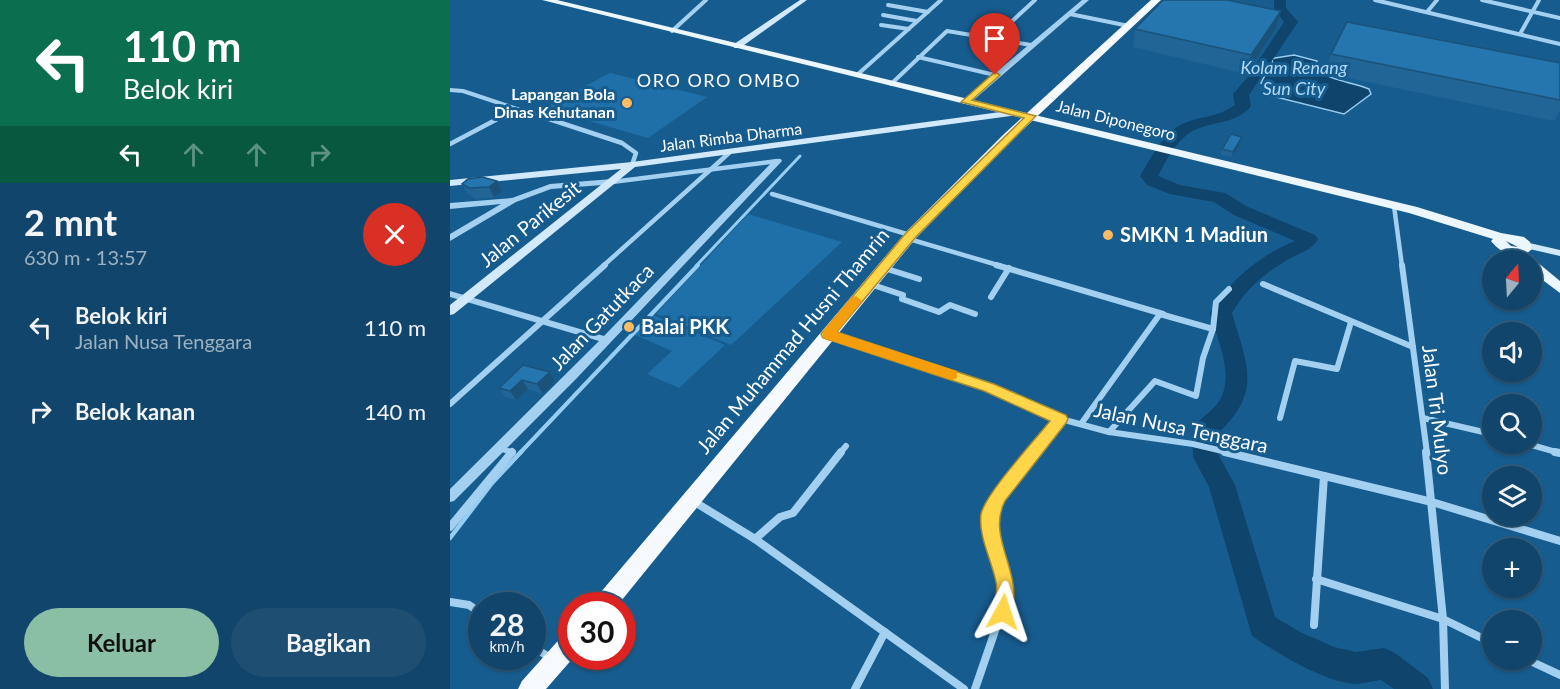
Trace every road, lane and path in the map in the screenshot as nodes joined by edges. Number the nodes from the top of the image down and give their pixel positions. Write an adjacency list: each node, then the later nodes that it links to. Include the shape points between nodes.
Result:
1 (546, 0): 24 (main road, Jalan Diponegoro)
2 (706, 0): 24 (street)
3 (804, 0): 29 (main road)
4 (936, 0): 5 (street)
5 (941, 0): 14 (street)
6 (1035, 0): 26 (street)
7 (1086, 0): 17 (street)
8 (1156, 0): 22 (highway, Jalan Muhammad Husni Thamrin)
9 (1376, 0): 15 (street)
10 (1437, 0): 15 (street)
11 (1482, 0): 16 (street)
12 (1539, 0): 16 (street)
13 (888, 5): 14 (street)
14 (927, 12): 20 (street)
15 (1427, 12): 25 (street)
16 (1532, 12): 19 (street); 25 (street)
17 (1070, 14): 22 (street); 28 (street)
18 (883, 15): 20 (street)
19 (1560, 18)
20 (917, 21): 23 (street)
21 (881, 25): 23 (street)
22 (1128, 27): 37 (highway, Jalan Muhammad Husni Thamrin)
23 (909, 29): 31 (street)
24 (672, 31): 29 (main road, Jalan Diponegoro)
25 (1520, 34): 27 (street)
26 (995, 37): 28 (street); 30 (street, via 947,31)
27 (1560, 44)
28 (1031, 45): 32 (street)
29 (737, 46): 31 (main road, Jalan Diponegoro)
30 (918, 57): 32 (street); 33 (street)
31 (857, 75): 33 (main road, Jalan Diponegoro)
32 (995, 75): 35 (street)
33 (891, 84): 35 (main road, Jalan Diponegoro)
34 (450, 90): 36 (street)
35 (966, 102): 37 (main road, Jalan Diponegoro)
36 (517, 109): 38 (street); 41 (street, via 622,143 636,153)
37 (1023, 115): 39 (main road, Jalan Rimba Dharma); 48 (main road, Jalan Diponegoro); 49 (highway, Jalan Muhammad Husni Thamrin)
38 (450, 144)
39 (729, 153): 41 (main road, Jalan Rimba Dharma); 42 (street)
40 (778, 161): 42 (street); 72 (street, Jalan Gatutkaca)
41 (632, 165): 43 (main road, Jalan Parikesit); 44 (main road, Jalan Rimba Dharma)
42 (708, 171): 43 (street); 68 (street)
43 (612, 182): 46 (street, via 550,187); 64 (main road, Jalan Parikesit)
44 (450, 183)
45 (772, 194): 49 (street)
46 (513, 200): 47 (street); 50 (street)
47 (450, 206)
48 (1394, 206): 51 (main road, Jalan Diponegoro, via 1501,237 1498,242); 73 (street, Jalan Tri Mulyo)
49 (909, 237): 54 (highway, Jalan Muhammad Husni Thamrin); 55 (street)
50 (450, 238)
51 (1513, 250)
52 (1542, 253): 53 (main road)
53 (1560, 253)
54 (883, 268): 57 (street); 58 (highway, Jalan Muhammad Husni Thamrin)
55 (1009, 268): 63 (street); 67 (street)
56 (1542, 273): 60 (main road)
57 (919, 279)
58 (870, 284): 66 (street, via 939,312 950,305); 71 (highway, Jalan Muhammad Husni Thamrin)
59 (1263, 284): 69 (street)
60 (1560, 288)
61 (1229, 289): 70 (street, via 1216,302)
62 (450, 294): 64 (street)
63 (991, 297)
64 (466, 299): 65 (main road, Jalan Parikesit); 68 (street)
65 (450, 311)
66 (975, 314)
67 (1165, 314): 70 (street); 78 (street, via 1160,314 1128,355)
68 (542, 321): 72 (street); 74 (street)
69 (1351, 322): 73 (street); 75 (street, via 1337,369 1295,361)
70 (1213, 329): 79 (street, via 1201,367 1204,380 1196,396 1155,381)
71 (828, 334): 77 (street, Jalan Nusa Tenggara, via 989,387); 87 (highway, Jalan Muhammad Husni Thamrin)
72 (607, 340): 82 (street, Jalan Gatutkaca)
73 (1413, 347): 76 (street, Jalan Tri Mulyo)
74 (450, 404)
75 (1280, 418)
76 (1423, 418): 80 (street); 88 (street, Jalan Tri Mulyo)
77 (1060, 419): 78 (street, Jalan Nusa Tenggara); 108 (street, via 990,514 1007,596)
78 (1081, 424): 79 (street, Jalan Nusa Tenggara)
79 (1109, 432): 85 (street, Jalan Nusa Tenggara, via 1193,444)
80 (1482, 432)
81 (846, 446): 90 (street, via 793,513 780,517)
82 (500, 447): 86 (street, Jalan Gatutkaca); 89 (street, via 513,452 512,455)
83 (1542, 448): 84 (street)
84 (1560, 453)
85 (1324, 476): 88 (street, Jalan Nusa Tenggara); 92 (street)
86 (450, 497)
87 (692, 500): 90 (street); 93 (highway, Jalan Muhammad Husni Thamrin)
88 (1432, 502): 91 (street, Jalan Nusa Tenggara); 96 (street, Jalan Tri Mulyo)
89 (450, 527)
90 (754, 539): 98 (street)
91 (1560, 541)
92 (1316, 579): 96 (street); 97 (street)
93 (615, 592)
94 (450, 602): 95 (street)
95 (468, 605)
96 (1443, 619): 99 (street); 109 (street, Jalan Tri Mulyo)
97 (1314, 625)
98 (885, 632): 106 (street); 107 (street)
99 (1482, 638)
100 (546, 655): 102 (street)
101 (558, 658): 102 (highway)
102 (555, 661): 105 (highway)
103 (1542, 667): 104 (street)
104 (1560, 675)
105 (530, 689)
106 (855, 689)
107 (964, 689)
108 (975, 689)
109 (1445, 689)

